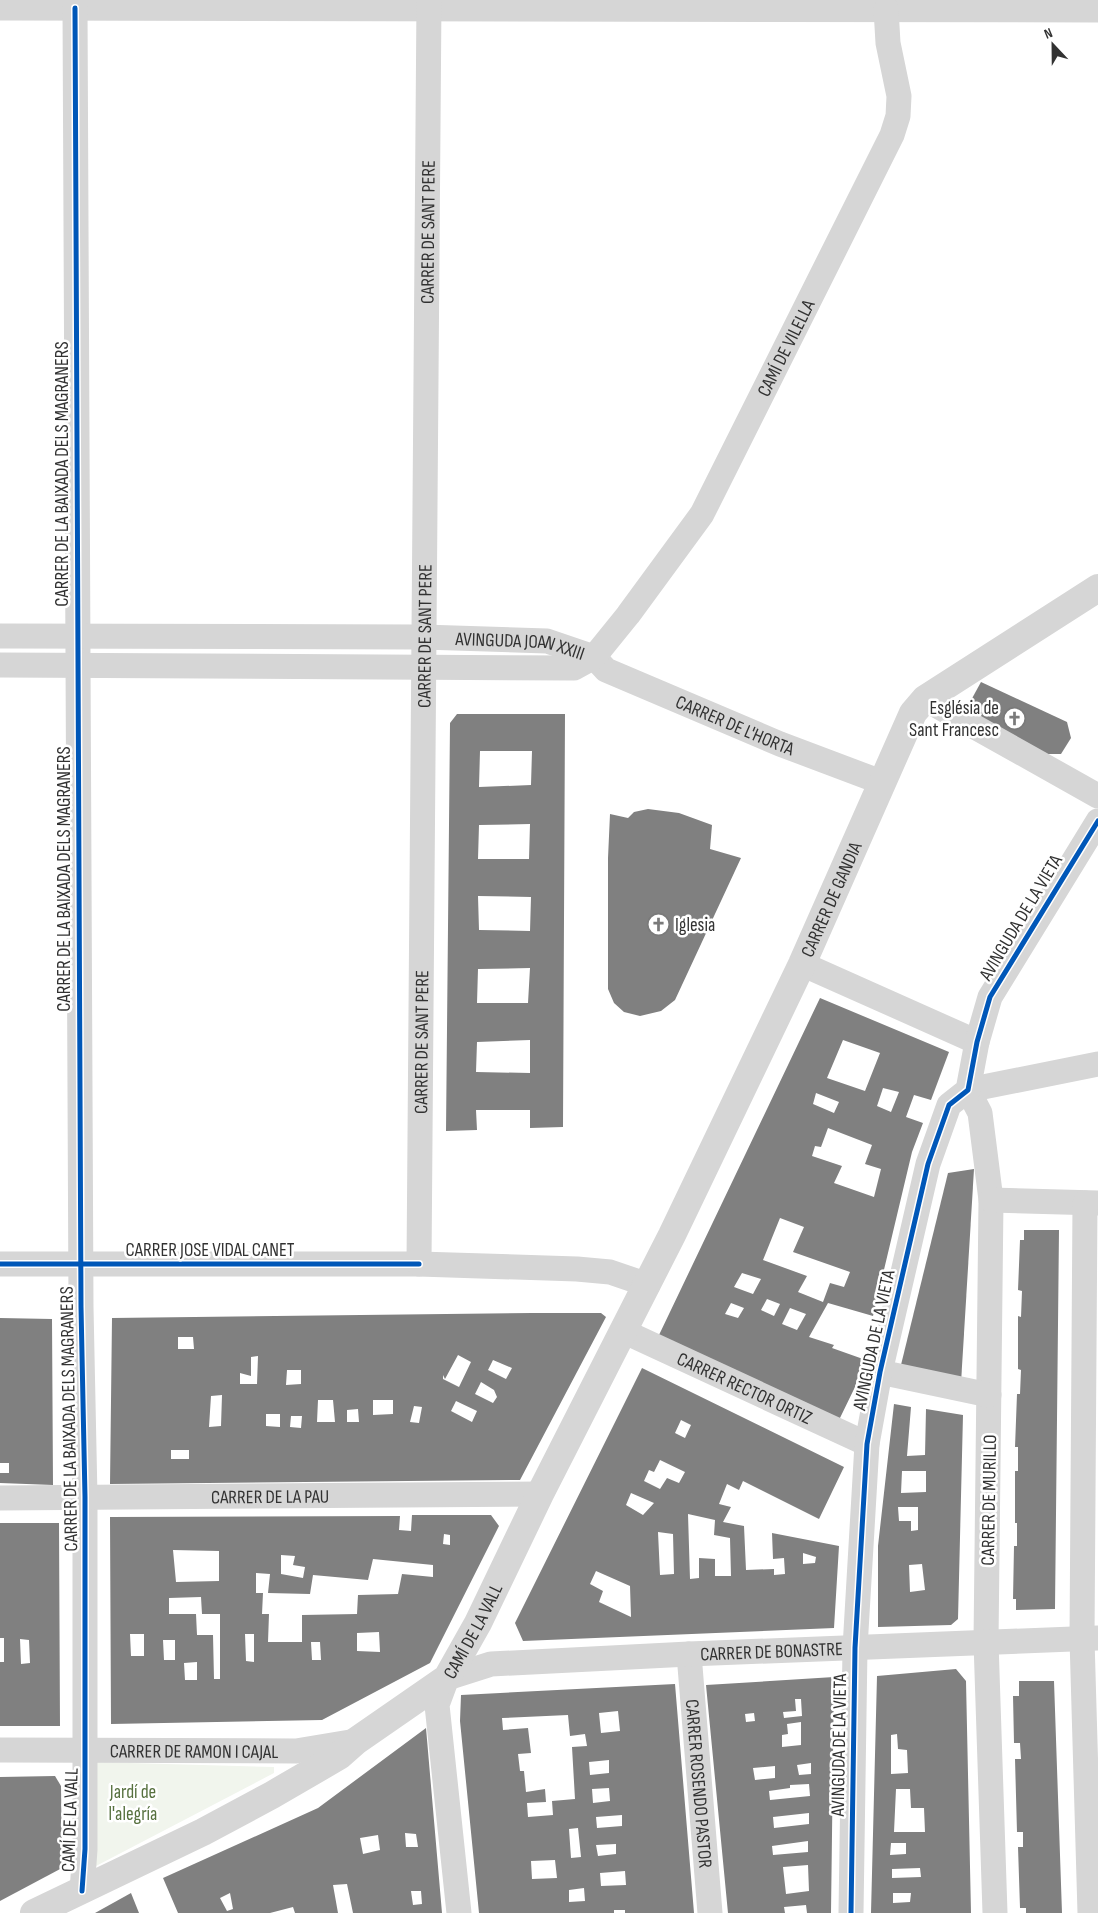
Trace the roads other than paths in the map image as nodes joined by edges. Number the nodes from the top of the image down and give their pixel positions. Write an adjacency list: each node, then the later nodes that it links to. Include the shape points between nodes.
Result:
1 (429, 4): 2 (street); 5 (street); 11 (street, CARRER DE SANT PERE)
2 (815, 5): 6 (street)
3 (968, 5): 6 (street); 7 (street)
4 (0, 8): 5 (street)
5 (75, 8): 10 (street, CARRER DE LA BAIXADA DELS MAGRANERS)
6 (886, 9): 12 (street, CAMÍ DE VILELLA, via 888,42 899,96 898,116 892,135 702,514)
7 (1098, 10)
8 (1098, 588): 16 (street, CARRER DE GANDIA)
9 (0, 636): 10 (street, AVINGUDA JOAN XXIII)
10 (77, 636): 11 (street, AVINGUDA JOAN XXIII); 14 (street, CARRER DE LA BAIXADA DELS MAGRANERS)
11 (423, 637): 12 (street, AVINGUDA JOAN XXIII, via 547,641); 15 (street, CARRER DE SANT PERE)
12 (594, 657): 15 (street, AVINGUDA JOAN XXIII, via 574,668); 17 (street, CARRER DE L'HORTA, via 606,670 780,744)
13 (0, 665): 14 (street, AVINGUDA JOAN XXIII)
14 (77, 666): 15 (street, AVINGUDA JOAN XXIII); 27 (street, CARRER DE LA BAIXADA DELS MAGRANERS)
15 (422, 668): 28 (street, CARRER DE SANT PERE)
16 (925, 699): 17 (street, CARRER DE GANDIA, via 913,713); 18 (street)
17 (881, 782): 20 (street, CARRER DE GANDIA)
18 (1098, 796)
19 (1095, 829): 21 (street, AVINGUDA DE LA VIETA, via 990,997)
20 (802, 964): 21 (street); 29 (street, CARRER DE GANDIA)
21 (976, 1042): 23 (street, AVINGUDA DE LA VIETA)
22 (1098, 1064): 23 (street)
23 (968, 1090): 24 (street, CARRER DE MURILLO, via 980,1113); 31 (street, AVINGUDA DE LA VIETA, via 949,1105 928,1164)
24 (991, 1200): 25 (street); 32 (street, CARRER DE MURILLO)
25 (1091, 1203): 37 (street)
26 (0, 1264): 27 (street, CARRER JOSE VIDAL CANET)
27 (81, 1264): 28 (street, CARRER JOSE VIDAL CANET); 35 (street, CARRER DE LA BAIXADA DELS MAGRANERS)
28 (419, 1264): 29 (street, CARRER JOSE VIDAL CANET, via 610,1272)
29 (648, 1285): 30 (street, CAMÍ DE LA VALL)
30 (624, 1332): 33 (street, CARRER RECTOR ORTIZ); 34 (street, CAMÍ DE LA VALL)
31 (880, 1372): 32 (street); 33 (street, AVINGUDA DE LA VIETA)
32 (989, 1395): 38 (street, CARRER DE MURILLO)
33 (867, 1444): 39 (street, AVINGUDA DE LA VIETA)
34 (540, 1494): 35 (street, CARRER DE LA PAU); 41 (street, CAMÍ DE LA VALL, via 478,1623)
35 (85, 1497): 36 (street, CARRER DE LA PAU); 44 (street, CARRER DE LA BAIXADA DELS MAGRANERS)
36 (0, 1498)
37 (1090, 1639): 38 (street, CARRER DE BONASTRE); 51 (street)
38 (986, 1642): 39 (street, CARRER DE BONASTRE); 50 (street, CARRER DE MURILLO)
39 (855, 1648): 40 (street, CARRER DE BONASTRE); 49 (street, AVINGUDA DE LA VIETA)
40 (689, 1654): 41 (street, CARRER DE BONASTRE, via 492,1664); 48 (street, CARRER ROSENDO PASTOR)
41 (447, 1678): 42 (street, CAMÍ DE LA VALL); 47 (street, via 437,1705)
42 (356, 1740): 44 (street, CARRER DE RAMON I CAJAL, via 296,1751); 45 (street, CAMÍ DE LA VALL, via 338,1756 272,1795)
43 (0, 1750): 44 (street, CARRER DE RAMON I CAJAL)
44 (86, 1750): 45 (street, CAMÍ DE LA VALL)
45 (82, 1891): 46 (street, CAMÍ DE LA VALL)
46 (34, 1913)
47 (459, 1913)
48 (710, 1913)
49 (851, 1913)
50 (995, 1913)
51 (1090, 1913)

